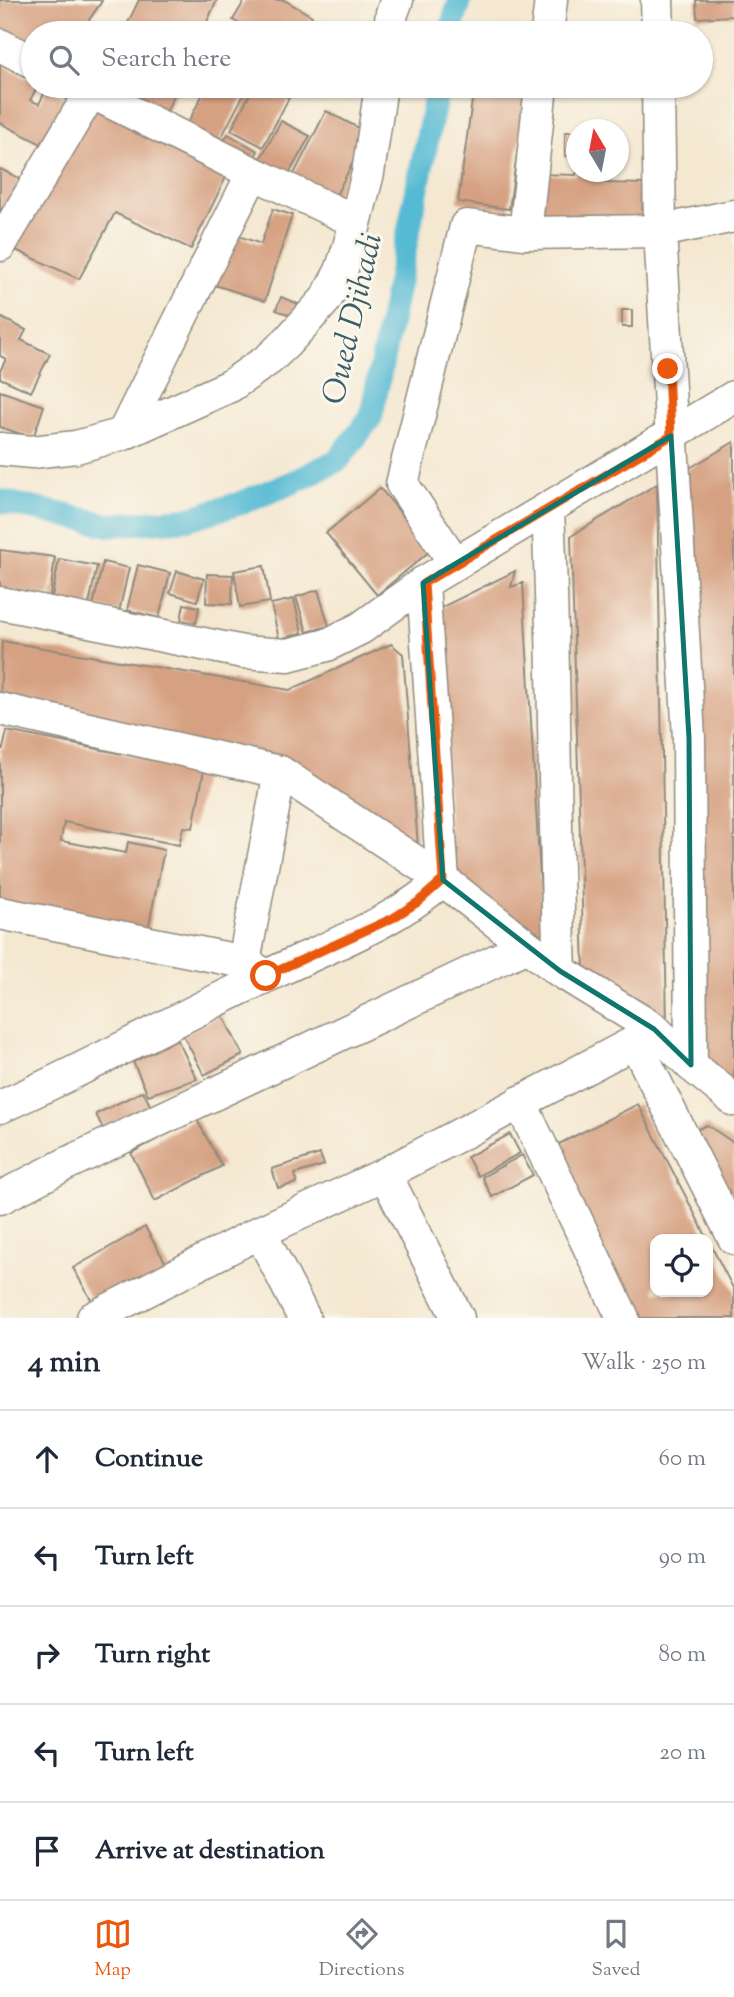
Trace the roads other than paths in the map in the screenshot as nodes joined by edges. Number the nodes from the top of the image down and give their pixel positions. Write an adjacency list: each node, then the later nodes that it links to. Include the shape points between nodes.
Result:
1 (551, 0): 3 (street)
2 (657, 0): 4 (street)
3 (548, 21)
4 (658, 21)
5 (0, 45): 6 (street)
6 (21, 56)
7 (80, 98): 17 (street)
8 (103, 98): 12 (street)
9 (379, 98): 14 (street)
10 (540, 98): 16 (street)
11 (658, 98): 15 (street)
12 (253, 173): 14 (street); 19 (street)
13 (734, 216): 15 (street)
14 (355, 221): 19 (street, via 345,259 326,299 269,359 230,386)
15 (660, 231): 16 (street); 20 (street)
16 (525, 233): 23 (street, via 466,226 402,484)
17 (0, 245)
18 (734, 397): 20 (street)
19 (122, 434): 21 (street, via 76,447 32,452)
20 (671, 436): 22 (street); 34 (street, via 689,738)
21 (0, 449)
22 (548, 509): 23 (street); 32 (street)
23 (455, 563): 24 (street)
24 (424, 583): 25 (street, via 362,628 327,645 288,654 243,652); 28 (street)
25 (0, 603)
26 (0, 709): 27 (street)
27 (280, 772): 28 (street); 31 (street)
28 (443, 880): 30 (street); 31 (street, via 393,918)
29 (0, 913): 31 (street)
30 (527, 946): 32 (street); 39 (street)
31 (255, 969): 37 (street)
32 (560, 971): 33 (street)
33 (644, 1036): 34 (street); 36 (street); 41 (street)
34 (691, 1065): 35 (street)
35 (734, 1100)
36 (520, 1102): 38 (street); 46 (street)
37 (0, 1107)
38 (385, 1174): 40 (street); 45 (street)
39 (0, 1198)
40 (260, 1233): 42 (street); 44 (street)
41 (734, 1238)
42 (142, 1307): 43 (street)
43 (93, 1318)
44 (303, 1318)
45 (458, 1318)
46 (623, 1318)

